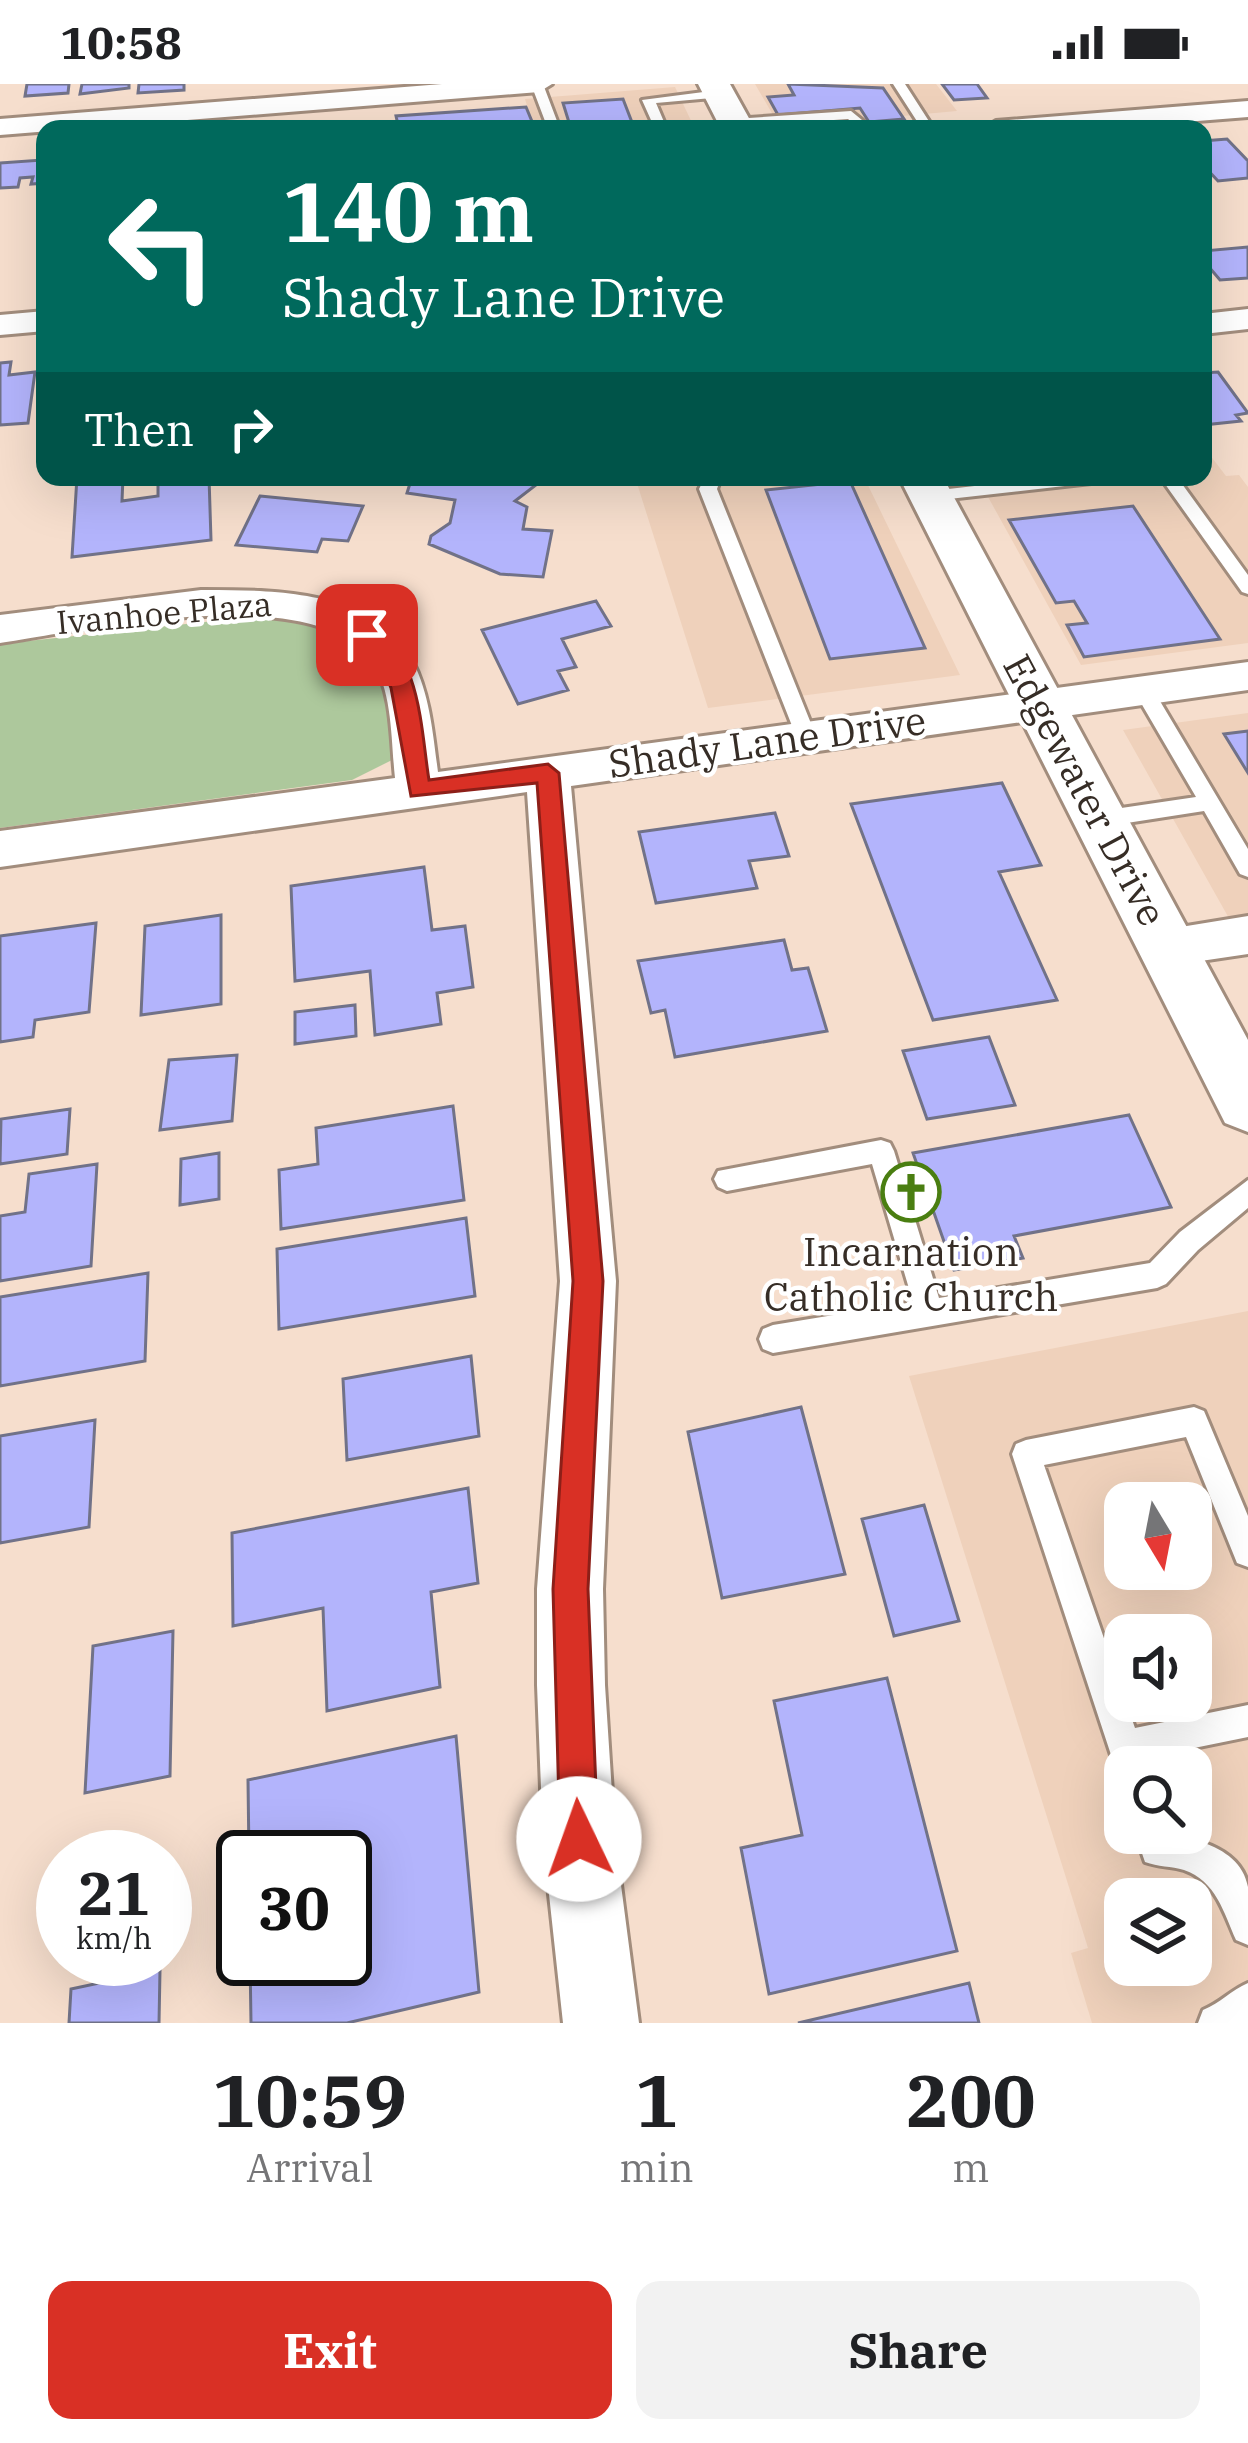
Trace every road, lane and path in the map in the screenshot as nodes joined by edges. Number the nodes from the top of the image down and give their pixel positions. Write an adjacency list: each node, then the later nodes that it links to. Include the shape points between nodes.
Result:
1 (538, 84): 3 (street); 7 (lane)
2 (899, 84): 10 (lane)
3 (338, 92): 6 (street)
4 (1248, 109): 11 (street)
5 (728, 114): 8 (lane, via 648,100); 9 (lane)
6 (68, 120)
7 (551, 120)
8 (658, 120)
9 (859, 120)
10 (922, 120)
11 (1109, 120)
12 (36, 123): 13 (street)
13 (0, 127)
14 (1248, 319): 16 (street)
15 (36, 322): 17 (street)
16 (1212, 323)
17 (0, 325)
18 (709, 486): 26 (lane)
19 (926, 486): 25 (street, Edgewater Drive)
20 (1174, 486): 21 (lane)
21 (1248, 588)
22 (0, 629): 28 (street, Ivanhoe Plaza, via 220,602 292,603 347,621 387,650 402,688)
23 (1248, 676): 24 (street, Shady Lane Drive)
24 (1144, 691): 25 (street, Shady Lane Drive); 29 (lane)
25 (1041, 705): 26 (street, Shady Lane Drive); 30 (street, Edgewater Drive)
26 (806, 736): 27 (street, Shady Lane Drive)
27 (548, 773): 28 (street, Shady Lane Drive); 47 (street, via 588,1281 571,1684)
28 (419, 790): 31 (street, Shady Lane Drive)
29 (1208, 803): 30 (lane); 32 (lane)
30 (1101, 819): 34 (street, Edgewater Drive)
31 (0, 849)
32 (1248, 868)
33 (1248, 935): 34 (street)
34 (1167, 946): 35 (street, Edgewater Drive)
35 (1248, 1103)
36 (727, 1179): 38 (lane, via 881,1150)
37 (1248, 1192): 38 (lane, via 1157,1275)
38 (930, 1312): 39 (lane)
39 (773, 1339)
40 (1248, 1552): 42 (lane, via 1194,1421 1025,1454)
41 (1248, 1721): 43 (lane)
42 (1125, 1746)
43 (1162, 1746)
44 (1192, 1854): 45 (lane, via 1216,1865)
45 (1248, 1928)
46 (1248, 2001): 48 (lane)
47 (601, 2023)
48 (1216, 2023)

